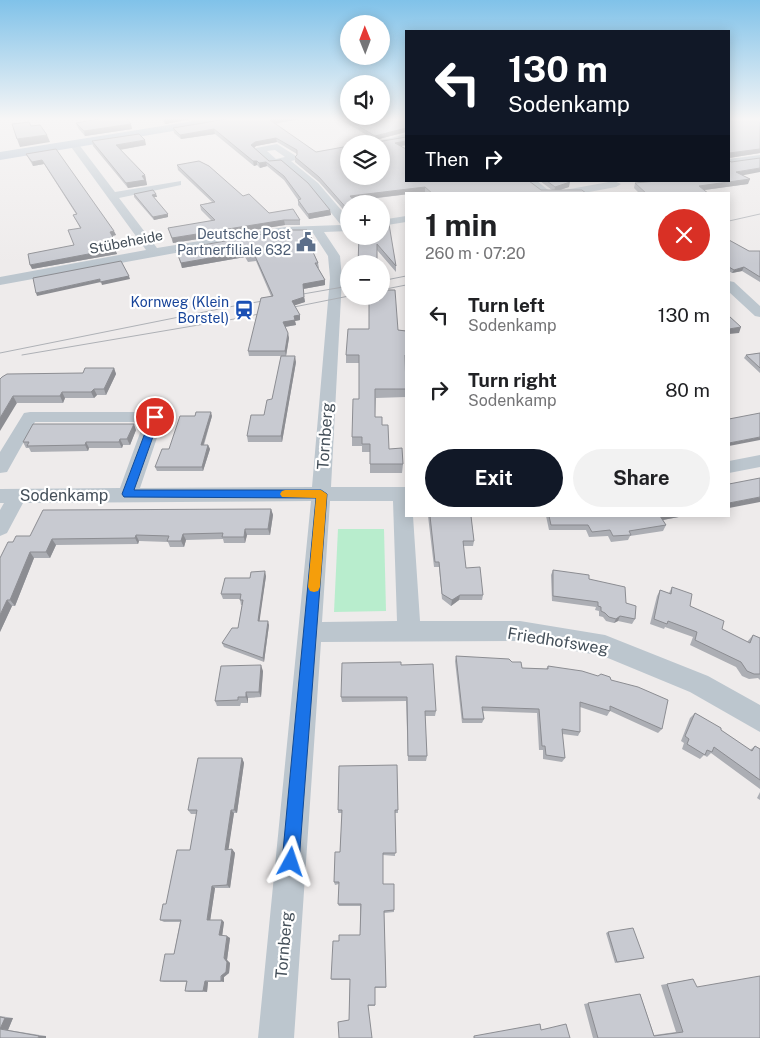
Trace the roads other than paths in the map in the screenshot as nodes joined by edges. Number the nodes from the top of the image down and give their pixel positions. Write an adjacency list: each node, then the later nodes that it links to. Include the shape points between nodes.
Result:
1 (90, 166): 8 (street)
2 (292, 166): 9 (street, via 314,185)
3 (175, 181): 8 (street)
4 (531, 182): 6 (street)
5 (614, 183): 7 (street)
6 (545, 192)
7 (569, 192)
8 (110, 194): 14 (street)
9 (340, 217)
10 (405, 219): 11 (street)
11 (390, 222)
12 (340, 228): 13 (street, Stübeheide)
13 (316, 229): 14 (street, Stübeheide, via 285,230); 22 (street, Tornberg, via 334,256 336,278)
14 (153, 251): 15 (street, Stübeheide)
15 (0, 282)
16 (730, 286): 17 (street)
17 (760, 313)
18 (760, 461): 20 (street)
19 (0, 467): 21 (street, Sodenkamp, via 30,417 155,417)
20 (730, 467)
21 (128, 494): 22 (street, Sodenkamp); 24 (street, Sodenkamp)
22 (321, 494): 23 (street, Sodenkamp); 27 (street, Tornberg)
23 (404, 494): 26 (street)
24 (9, 495): 25 (street)
25 (0, 528)
26 (409, 631): 27 (street, Friedhofsweg); 28 (street, Friedhofsweg, via 520,632 605,646 699,684)
27 (310, 632): 29 (street, Tornberg)
28 (760, 719)
29 (276, 1038)

